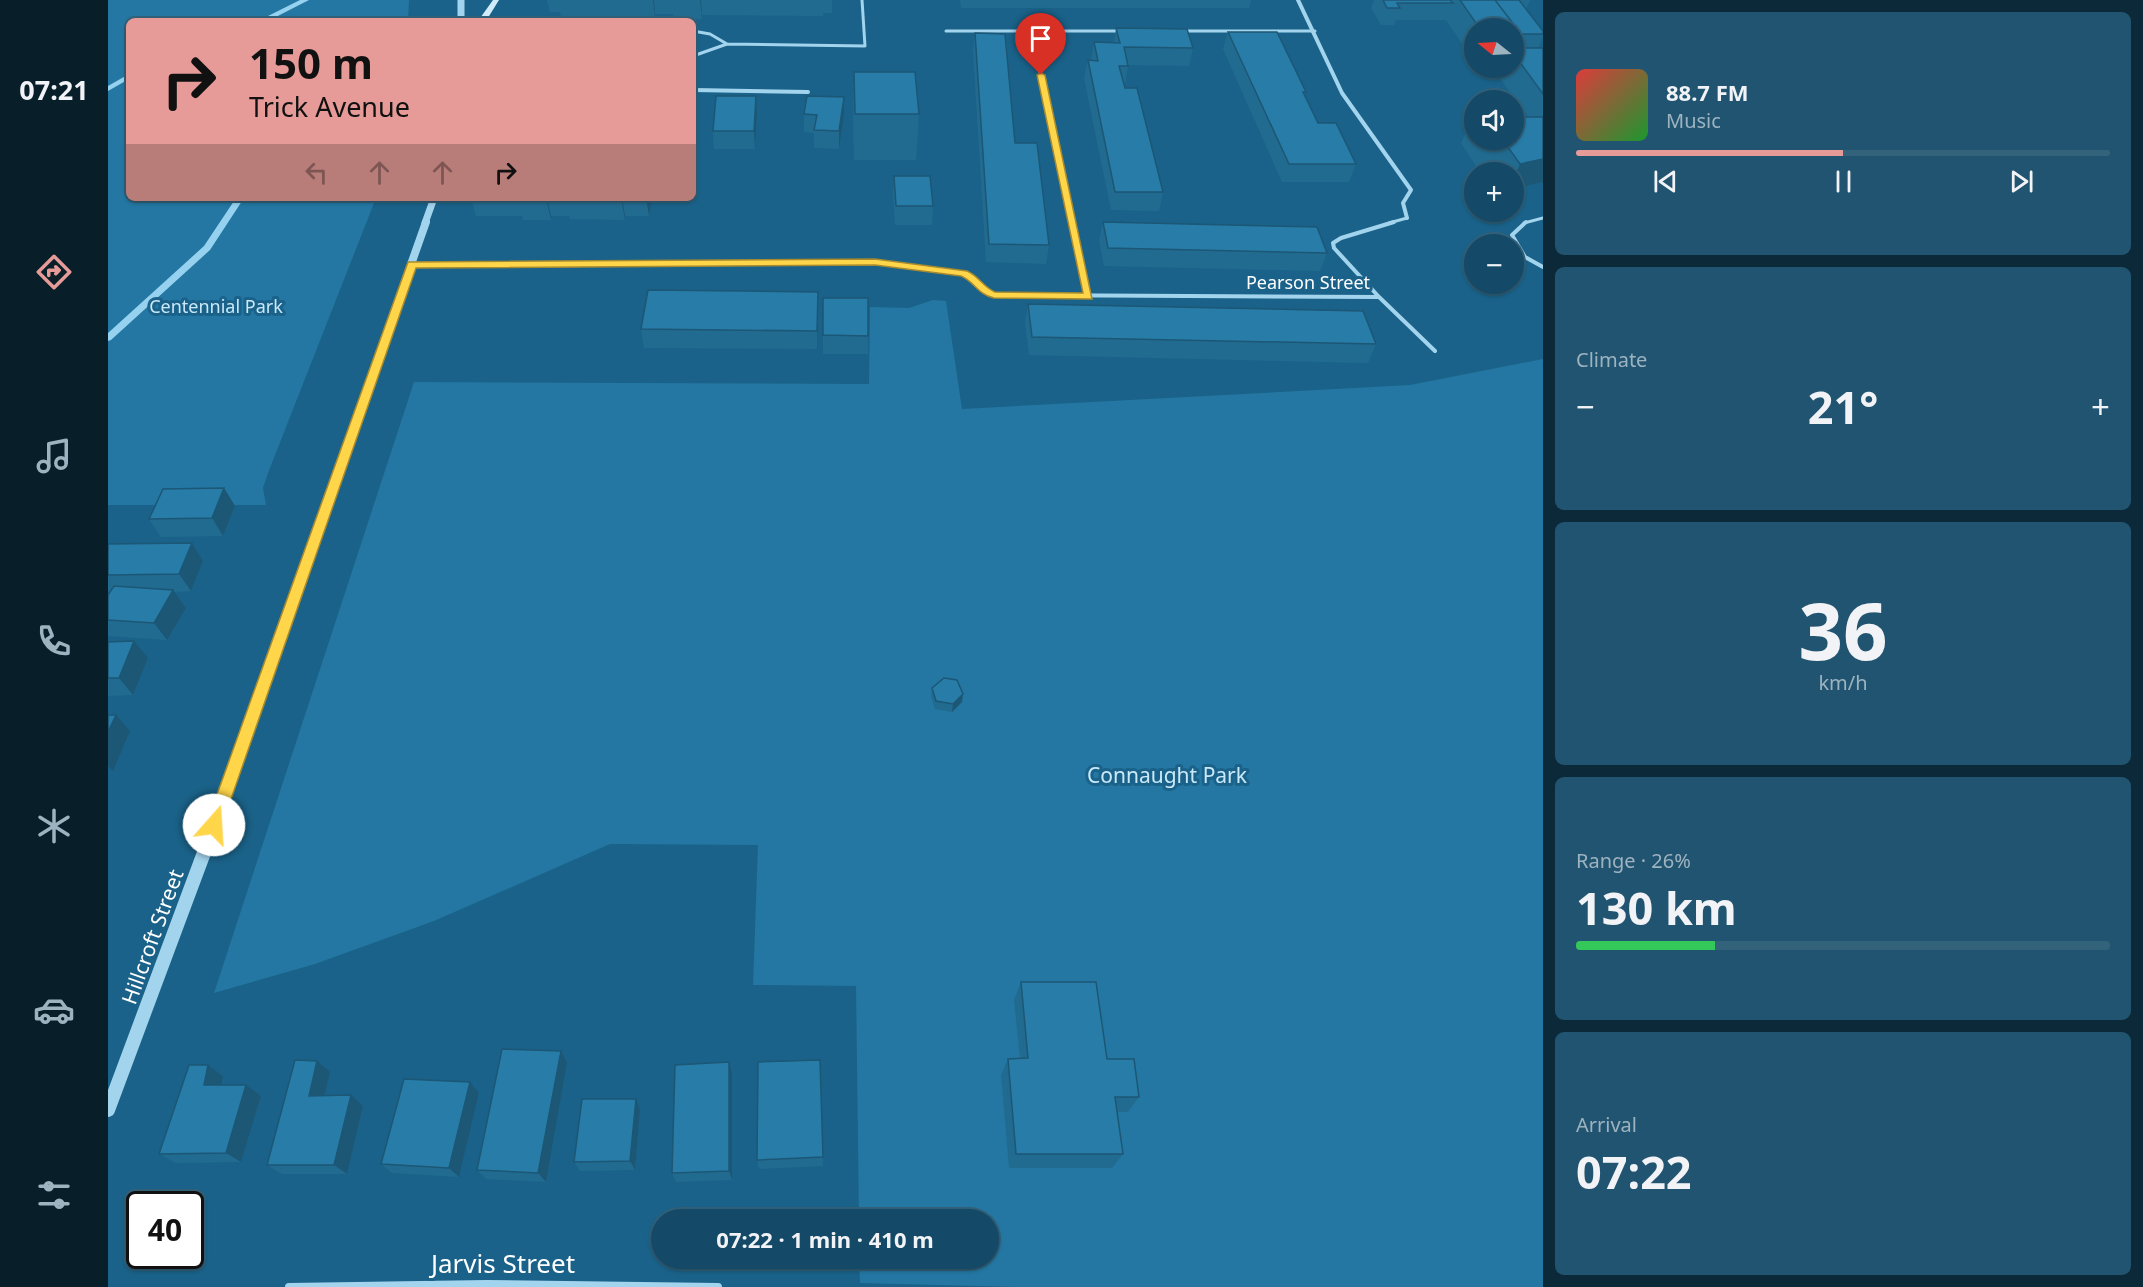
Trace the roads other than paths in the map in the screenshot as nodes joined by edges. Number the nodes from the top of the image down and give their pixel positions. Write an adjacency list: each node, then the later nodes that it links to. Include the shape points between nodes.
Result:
1 (461, 0): 5 (street)
2 (496, 0): 6 (main road)
3 (862, 0): 13 (lane, via 865,46)
4 (1298, 0): 11 (street, Pearson Street)
5 (461, 18)
6 (484, 18)
7 (946, 31): 8 (lane)
8 (1031, 31): 9 (lane); 23 (lane)
9 (1123, 31)
10 (1181, 31): 11 (lane)
11 (1315, 31): 18 (street, Pearson Street, via 1342,93 1411,190 1403,203)
12 (696, 32): 13 (lane)
13 (727, 44): 14 (lane)
14 (696, 55)
15 (696, 90): 16 (street)
16 (808, 92)
17 (433, 201): 21 (street, Hillcroft Street)
18 (1407, 218): 24 (lane, Pearson Street, via 1333,243)
19 (1543, 218): 22 (lane, via 1527,222 1512,235 1526,257)
20 (890, 263): 21 (street); 23 (lane, Pearson Street, via 973,277 984,291 994,295)
21 (411, 264): 26 (street, Hillcroft Street, via 166,960)
22 (1543, 267)
23 (1089, 296): 24 (lane, Pearson Street)
24 (1379, 297): 25 (lane)
25 (1435, 351)
26 (108, 1110)
27 (487, 1286): 28 (street, Jarvis Street); 29 (street, Jarvis Street)
28 (289, 1287)
29 (718, 1287)

